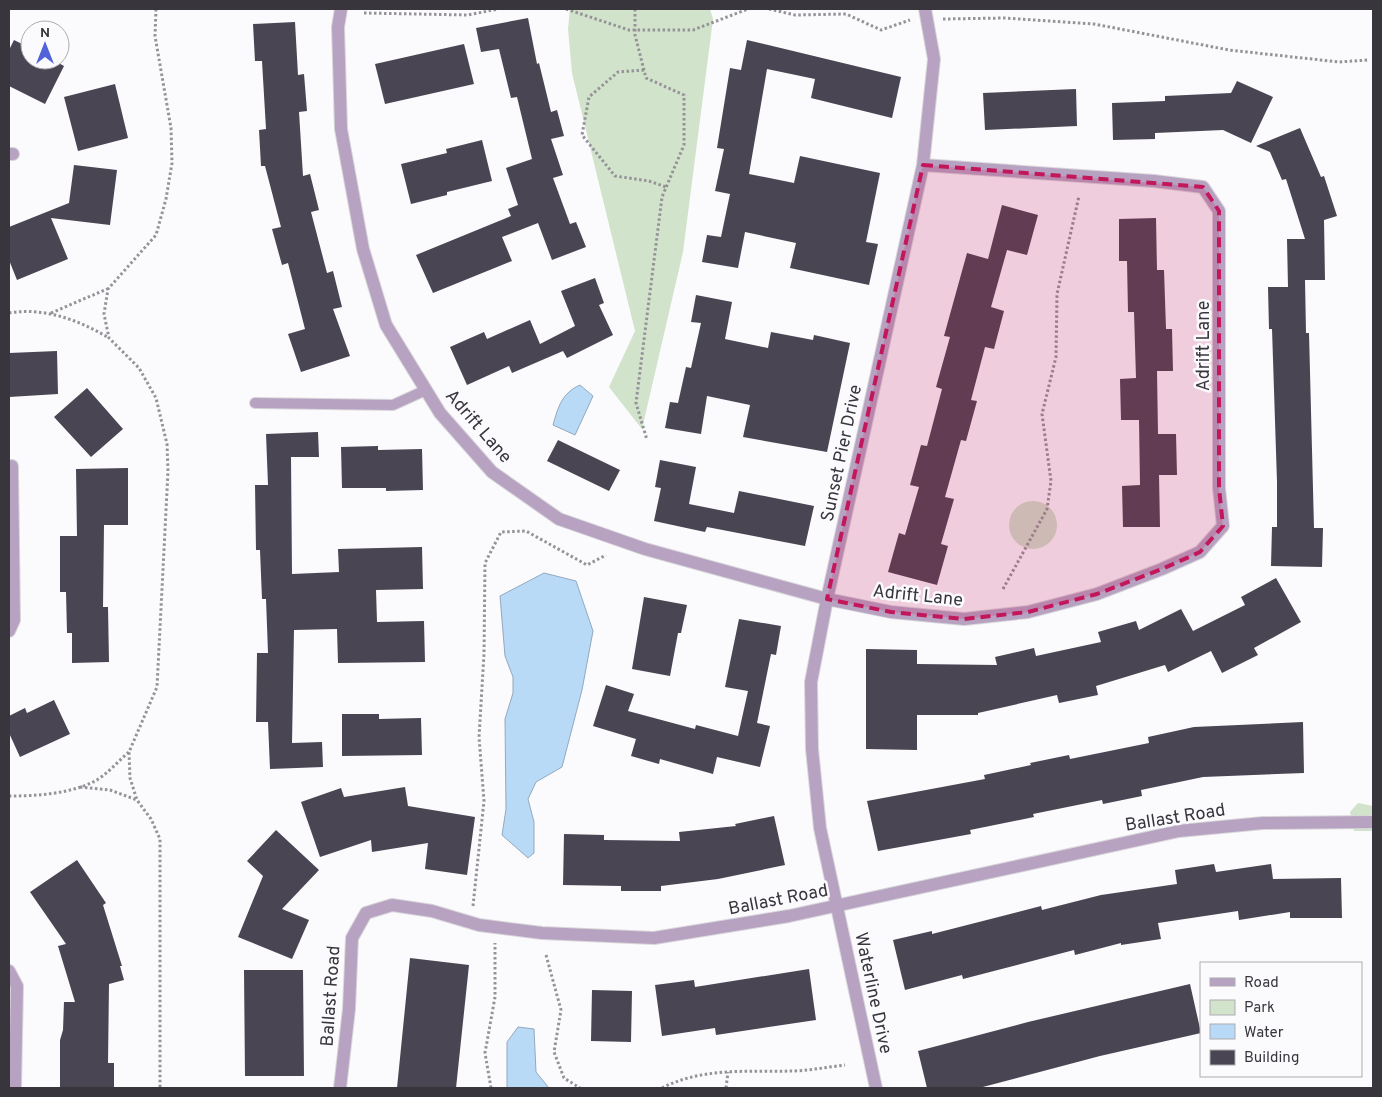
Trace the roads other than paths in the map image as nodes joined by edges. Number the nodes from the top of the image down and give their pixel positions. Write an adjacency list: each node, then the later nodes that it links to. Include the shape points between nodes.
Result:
1 (341, 9): 4 (street, Adrift Lane, via 338,27 341,129 363,249 386,325)
2 (925, 9): 3 (street, Sunset Pier Drive, via 934,59)
3 (923, 166): 7 (street, Sunset Pier Drive); 7 (street, Adrift Lane, via 1203,187 1220,211 1219,488 1223,526 1200,552 1162,570 1097,594 1028,612 964,619 891,612)
4 (426, 390): 5 (lane, via 393,405); 7 (street, Adrift Lane, via 440,413 492,472 559,519 644,549)
5 (256, 403)
6 (12, 466): 8 (street, via 14,620)
7 (827, 599): 10 (street, Sunset Pier Drive, via 811,682 812,749 820,828)
8 (9, 631)
9 (1373, 822): 10 (street, Ballast Road, via 1262,823 1179,831)
10 (837, 905): 13 (street, Ballast Road, via 654,938 542,933 478,925 432,911 392,905 366,913 352,938 349,1009); 14 (street, Waterline Drive)
11 (9, 971): 12 (street, via 17,986)
12 (16, 1088)
13 (340, 1088)
14 (876, 1088)

